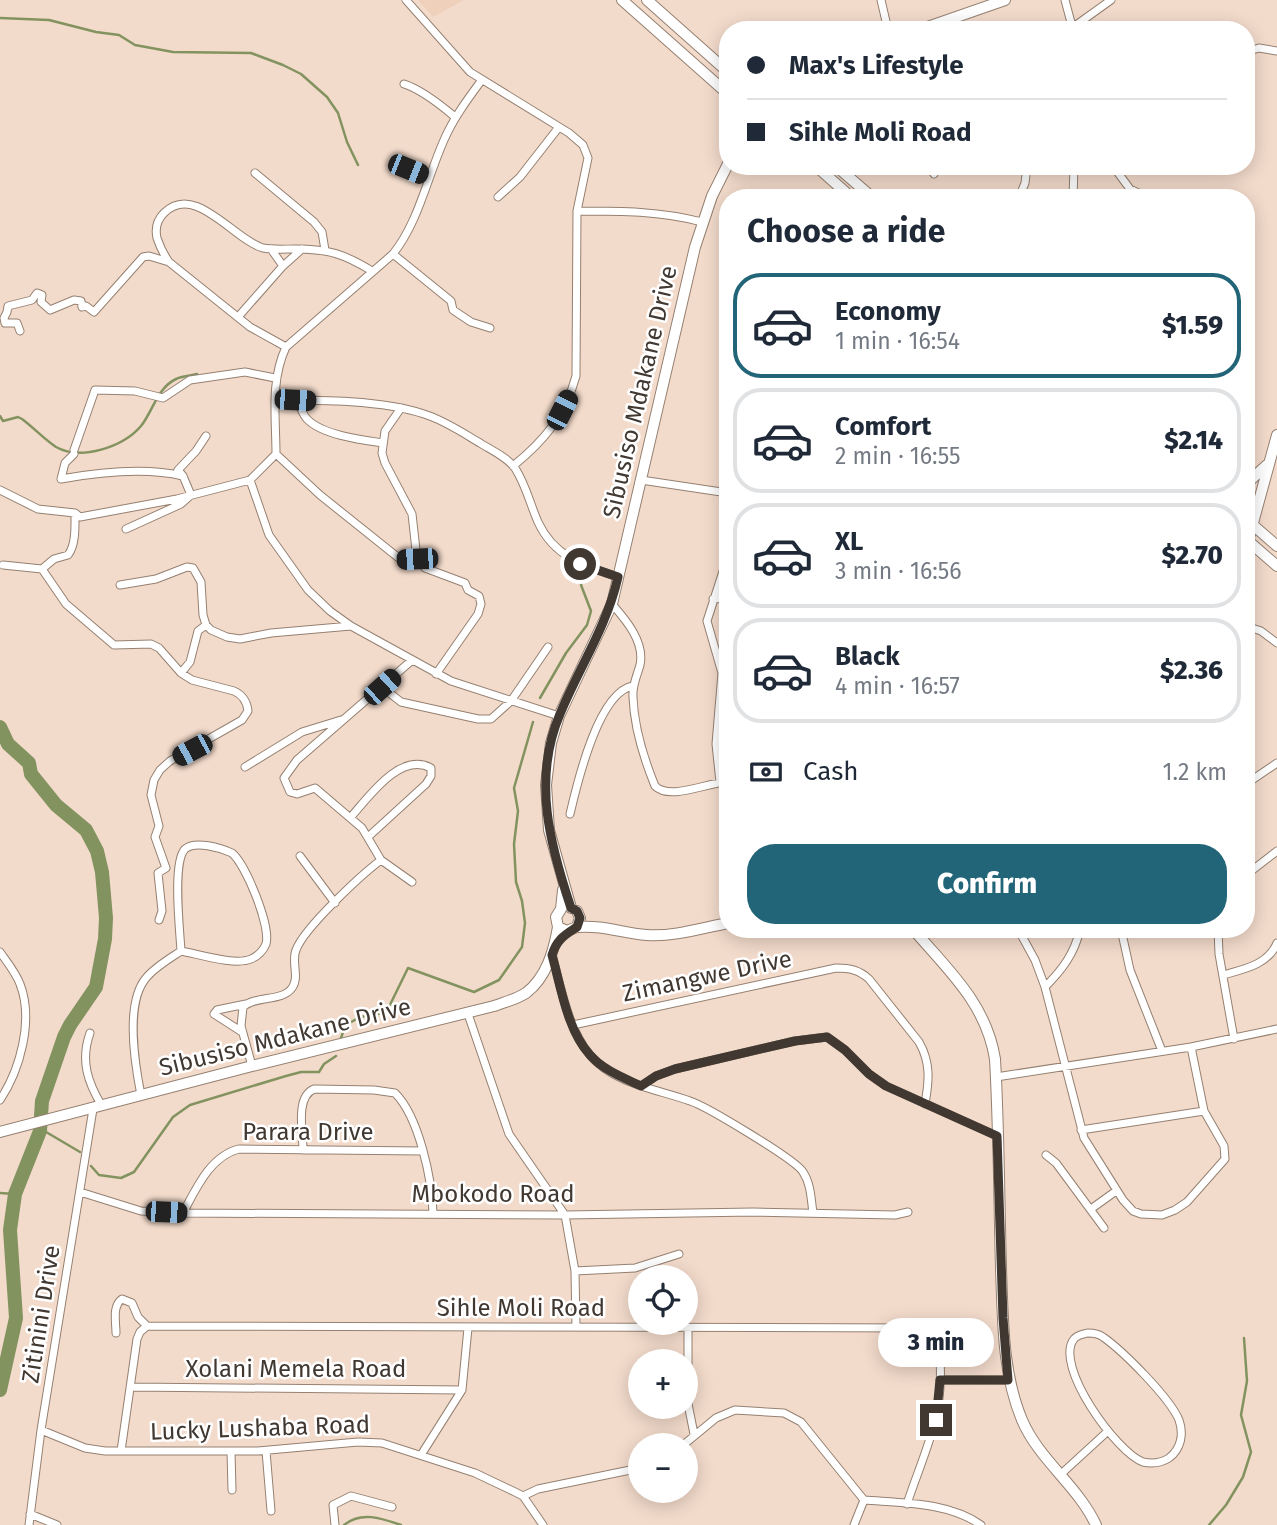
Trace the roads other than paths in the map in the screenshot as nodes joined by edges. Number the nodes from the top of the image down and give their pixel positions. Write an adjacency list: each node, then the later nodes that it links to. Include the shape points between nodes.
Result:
1 (406, 0): 15 (street)
2 (622, 0): 17 (street)
3 (647, 0): 14 (street)
4 (881, 0): 8 (street)
5 (1005, 0): 9 (street)
6 (1065, 0): 10 (street)
7 (1111, 0): 11 (street)
8 (886, 21)
9 (945, 21)
10 (1070, 21)
11 (1083, 21)
12 (1255, 49): 13 (street)
13 (1277, 51)
14 (719, 64)
15 (481, 81): 18 (street); 19 (street)
16 (404, 85): 18 (street, via 420,90)
17 (719, 86)
18 (455, 117): 25 (street)
19 (559, 127): 28 (street); 29 (street, via 578,139 586,152)
20 (395, 164): 25 (street)
21 (255, 173): 33 (street, via 314,222 322,232)
22 (723, 175): 30 (street, Sibusiso Mdakane Drive)
23 (826, 175): 26 (street)
24 (846, 175): 27 (street)
25 (429, 178): 34 (street, via 405,239)
26 (842, 189)
27 (863, 189)
28 (498, 197)
29 (578, 211): 30 (street, via 635,211); 51 (street, via 576,376 547,436)
30 (702, 222): 55 (street, Sibusiso Mdakane Drive)
31 (271, 248): 32 (street); 35 (street, via 255,244 205,210 182,204 164,213 156,229); 36 (street)
32 (302, 249): 33 (street); 36 (street)
33 (325, 250): 37 (street)
34 (393, 254): 37 (street); 39 (street, via 452,301 453,310)
35 (169, 262): 38 (street); 40 (street, via 143,257 94,312 74,300 50,310 37,293 32,300 8,306 5,323 17,323)
36 (283, 266): 38 (street)
37 (372, 271): 41 (street)
38 (238, 317): 41 (street)
39 (491, 328)
40 (20, 331)
41 (286, 347): 42 (street)
42 (275, 378): 43 (street); 52 (street, via 245,372 190,380 163,398 135,391 95,390 61,479 113,473)
43 (275, 400): 44 (street); 49 (street)
44 (295, 400): 45 (street); 48 (street, via 317,427)
45 (401, 408): 48 (street, via 385,431); 51 (street, via 438,420)
46 (1277, 435): 50 (street)
47 (206, 436): 52 (street, via 178,470)
48 (383, 443): 65 (street, via 385,463 412,514)
49 (276, 454): 54 (street); 65 (street, via 400,559)
50 (1270, 463): 53 (street); 59 (street)
51 (513, 466): 69 (street, via 553,547 577,562)
52 (183, 476): 58 (street)
53 (1255, 476)
54 (250, 480): 58 (street); 76 (street, via 270,535 289,566 320,602)
55 (641, 480): 57 (street); 69 (street, Sibusiso Mdakane Drive)
56 (0, 490): 60 (street, via 38,509)
57 (719, 493)
58 (191, 495): 60 (street, via 80,517); 62 (street)
59 (1255, 507)
60 (75, 513): 68 (street, via 71,551)
61 (1255, 526): 63 (street)
62 (126, 529)
63 (1277, 546)
64 (1255, 547): 67 (street)
65 (417, 559): 83 (street, via 425,568 465,583 481,604)
66 (4, 565): 68 (street)
67 (1277, 566)
68 (42, 569): 82 (street, via 66,604 108,641 122,646 137,642 155,645)
69 (618, 577): 74 (street, Sibusiso Mdakane Drive)
70 (719, 582): 72 (street)
71 (120, 585): 75 (street, via 192,568 201,582)
72 (713, 599): 73 (street); 81 (street, via 706,621)
73 (719, 599)
74 (612, 604): 84 (street, via 640,648); 88 (street, Sibusiso Mdakane Drive)
75 (206, 625): 76 (street, via 218,634 240,639); 82 (street, via 198,631 190,662)
76 (351, 625): 80 (street)
77 (1255, 629): 78 (street)
78 (1277, 643)
79 (548, 647): 86 (street)
80 (411, 661): 83 (street); 85 (street)
81 (719, 663)
82 (181, 673): 105 (street, via 238,692 248,711 242,720 170,761 154,780 151,794 159,826 155,837 166,868 158,873)
83 (436, 674): 86 (street)
84 (633, 686): 94 (street, via 635,717 657,788 670,793); 95 (street, via 614,698 591,738)
85 (382, 687): 86 (street, via 401,702 481,720 493,718); 89 (street)
86 (511, 701): 88 (street)
87 (719, 708): 90 (street)
88 (559, 716): 104 (street, Sibusiso Mdakane Drive, via 545,785 548,830)
89 (343, 719): 92 (street, via 302,732); 96 (street, via 297,760 284,783 297,794 318,789)
90 (719, 758)
91 (1277, 763): 93 (street)
92 (245, 767)
93 (1255, 778)
94 (719, 783)
95 (570, 814)
96 (350, 818): 97 (street); 97 (street, via 393,772 407,766 431,768 426,784)
97 (368, 837): 100 (street)
98 (1277, 851): 101 (street)
99 (300, 856): 103 (street)
100 (381, 860): 102 (street); 103 (street)
101 (1255, 867)
102 (412, 882)
103 (335, 903): 120 (street, via 298,946 292,988)
104 (570, 909): 107 (street); 108 (street, via 580,918); 108 (street, via 556,917)
105 (159, 920)
106 (719, 925): 107 (street, via 660,935)
107 (605, 927): 108 (street)
108 (567, 928): 117 (street, Sibusiso Mdakane Drive)
109 (921, 938): 131 (street, via 980,1010 993,1044)
110 (1023, 938): 119 (street)
111 (1077, 938): 119 (street, via 1064,967)
112 (1122, 938): 128 (street)
113 (1220, 938): 118 (street)
114 (1277, 943): 118 (street, via 1258,964)
115 (0, 951): 134 (street, via 21,986 26,1028)
116 (181, 951): 116 (street, via 178,868 183,853 197,845 232,853 262,914 266,944 260,954 245,961); 133 (street, via 151,972 137,991 135,1068)
117 (554, 951): 121 (street, Sibusiso Mdakane Drive, via 526,993); 122 (street)
118 (1223, 975): 126 (street)
119 (1045, 987): 130 (street)
120 (246, 1004): 124 (street, via 241,1013); 124 (street, via 215,1014)
121 (468, 1014): 129 (street, Sibusiso Mdakane Drive); 151 (street, via 509,1134)
122 (573, 1025): 132 (street, via 591,1057); 135 (street, Zimangwe Drive, via 848,968 869,979 926,1052)
123 (1277, 1029): 126 (street)
124 (243, 1032): 129 (street)
125 (90, 1033): 136 (street, via 85,1065)
126 (1234, 1039): 127 (street)
127 (1191, 1047): 128 (street); 137 (street)
128 (1162, 1051): 130 (street)
129 (252, 1066): 133 (street, Sibusiso Mdakane Drive)
130 (1067, 1068): 131 (street); 138 (street)
131 (996, 1077): 140 (street)
132 (641, 1086): 135 (street, via 675,1069 824,1036 886,1086); 150 (street, via 707,1108 799,1166 809,1184)
133 (141, 1095): 136 (street, Sibusiso Mdakane Drive)
134 (0, 1100)
135 (925, 1104): 140 (street)
136 (98, 1107): 139 (street, Sibusiso Mdakane Drive); 145 (street, Zitinini Drive)
137 (1204, 1111): 138 (street); 144 (street, via 1224,1146 1225,1159 1186,1202 1162,1215 1141,1214)
138 (1081, 1130): 144 (street)
139 (0, 1132)
140 (997, 1136): 163 (street)
141 (303, 1150): 142 (street, Parara Drive); 142 (street, via 303,1105 306,1094 314,1089 394,1093 407,1111); 148 (street, Parara Drive, via 239,1149 225,1154 212,1166)
142 (423, 1151): 149 (street, via 430,1172)
143 (1046, 1155): 146 (street)
144 (1116, 1191): 146 (street)
145 (80, 1192): 148 (street, Mbokodo Road, via 141,1211); 166 (street, Zitinini Drive)
146 (1091, 1209): 152 (street)
147 (908, 1212): 150 (street, Mbokodo Road)
148 (183, 1213): 149 (street, Mbokodo Road)
149 (433, 1213): 151 (street, Mbokodo Road)
150 (813, 1213): 151 (street, Mbokodo Road)
151 (565, 1214): 154 (street)
152 (1104, 1228)
153 (679, 1254): 154 (street, via 635,1268)
154 (575, 1271): 156 (street)
155 (147, 1326): 158 (street, Sihle Moli Road); 160 (street, via 132,1303 122,1299 117,1303); 164 (street, via 137,1339)
156 (576, 1327): 157 (street, Sihle Moli Road); 158 (street, Sihle Moli Road)
157 (628, 1327)
158 (468, 1328): 165 (street)
159 (698, 1328): 162 (street, Sihle Moli Road, via 919,1328 934,1336)
160 (116, 1333)
161 (688, 1335): 168 (street, via 688,1404)
162 (940, 1380): 163 (street); 179 (street, Sihle Moli Road, via 936,1420)
163 (1008, 1380): 175 (street, via 1023,1424)
164 (130, 1387): 165 (street, Xolani Memela Road); 170 (street)
165 (462, 1390): 173 (street)
166 (41, 1430): 170 (street, Lucky Lushaba Road, via 85,1448); 182 (street, Zitinini Drive)
167 (1108, 1431): 167 (street, via 1129,1454 1147,1463 1167,1459 1182,1435 1174,1411 1139,1369 1096,1333 1079,1335 1070,1347 1076,1377); 175 (street)
168 (694, 1433)
169 (695, 1433): 178 (street, via 735,1410 784,1413 801,1422)
170 (121, 1451): 171 (street, Lucky Lushaba Road)
171 (231, 1451): 172 (street, Lucky Lushaba Road); 176 (street)
172 (266, 1451): 173 (street, Lucky Lushaba Road, via 371,1442); 181 (street)
173 (421, 1455): 177 (street, Lucky Lushaba Road)
174 (628, 1470): 177 (street)
175 (1060, 1475): 189 (street)
176 (232, 1490)
177 (523, 1496): 186 (street, Lucky Lushaba Road)
178 (864, 1500): 179 (street); 187 (street)
179 (907, 1504): 188 (street, via 942,1508)
180 (393, 1507): 185 (street, via 351,1496 333,1505)
181 (271, 1511)
182 (30, 1514): 183 (street, Zitinini Drive); 184 (street)
183 (29, 1525)
184 (57, 1525)
185 (335, 1525)
186 (543, 1525)
187 (854, 1525)
188 (981, 1525)
189 (1096, 1525)

